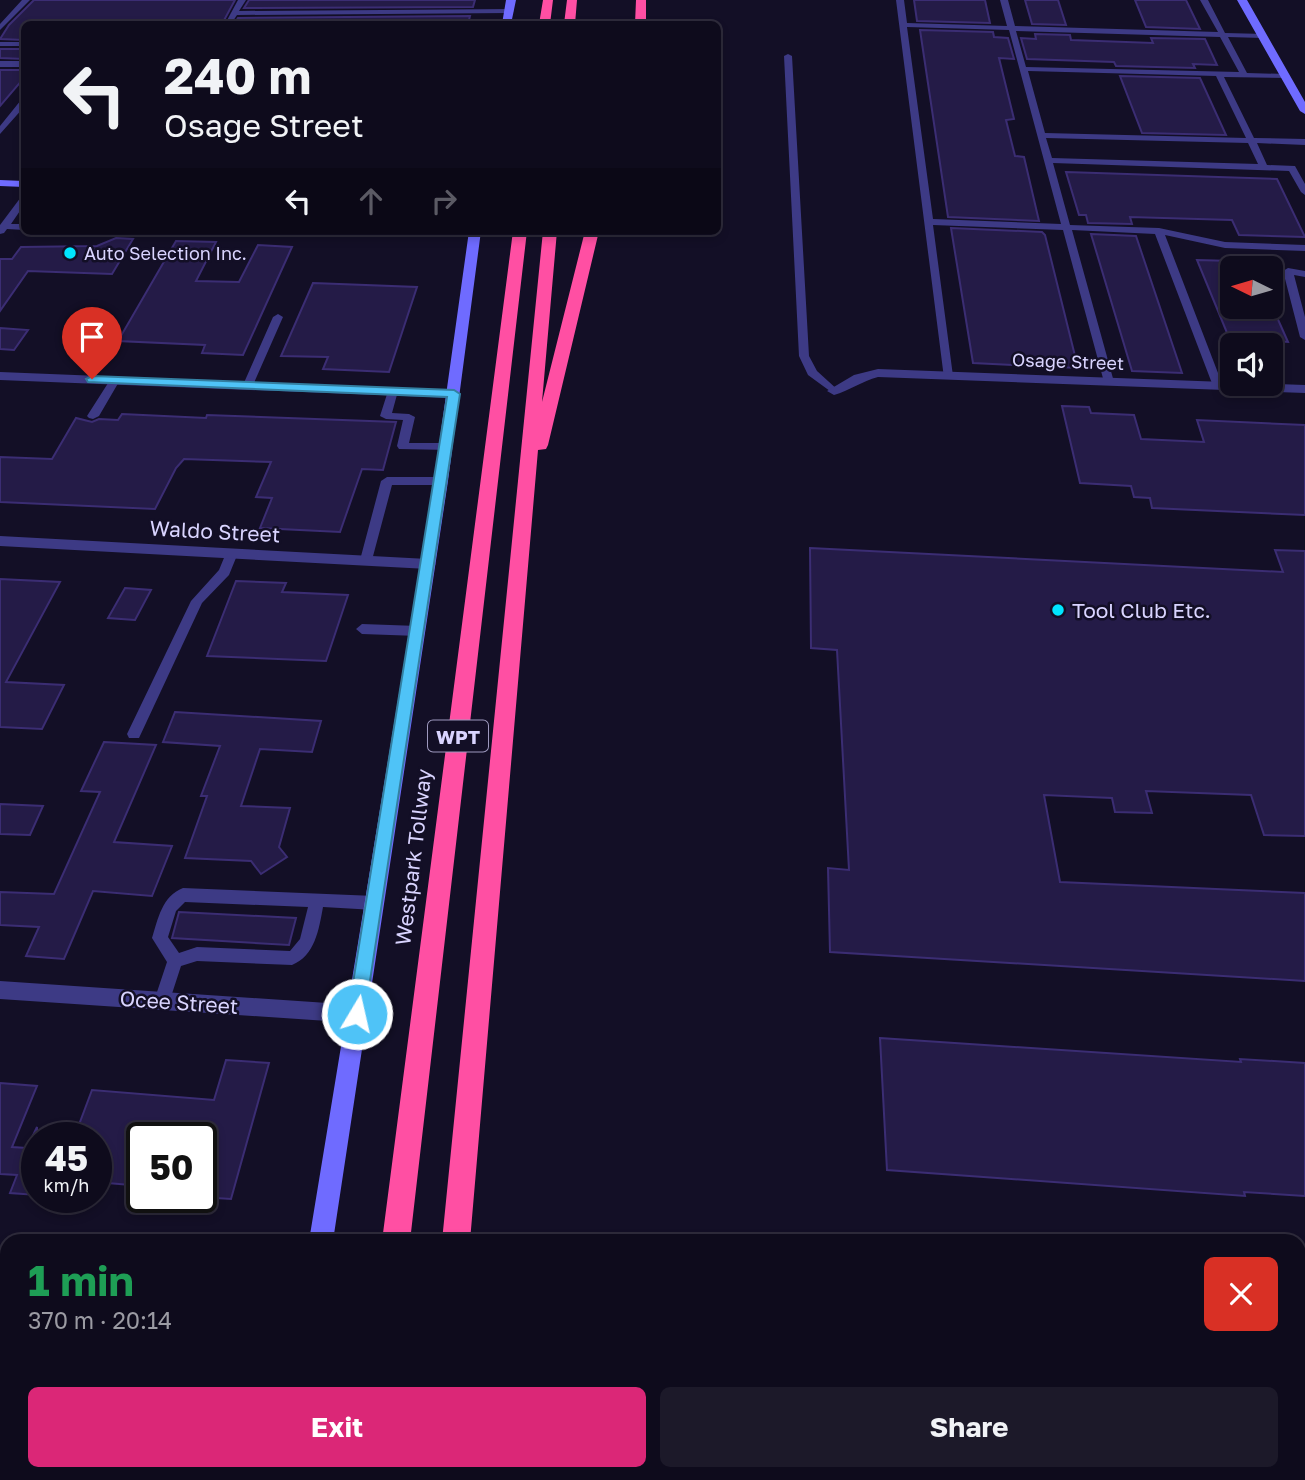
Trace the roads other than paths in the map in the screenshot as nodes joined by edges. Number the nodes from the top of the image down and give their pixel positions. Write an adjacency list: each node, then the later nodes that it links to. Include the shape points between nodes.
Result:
1 (26, 0): 17 (lane)
2 (242, 0): 11 (lane)
3 (548, 0): 13 (highway)
4 (572, 0): 14 (highway)
5 (641, 0): 15 (highway)
6 (900, 0): 16 (lane)
7 (1004, 0): 18 (lane)
8 (1204, 0): 19 (lane)
9 (1242, 0): 20 (main road)
10 (511, 5): 11 (lane)
11 (235, 13): 12 (lane)
12 (230, 21)
13 (545, 21)
14 (570, 21)
15 (641, 21)
16 (904, 25): 18 (lane); 43 (lane)
17 (0, 28)
18 (1011, 28): 19 (lane); 26 (lane)
19 (1223, 35): 20 (lane); 28 (lane)
20 (1262, 36): 29 (main road)
21 (0, 44): 22 (lane)
22 (21, 44)
23 (788, 57): 64 (lane, via 804,356 812,373)
24 (0, 64): 25 (street)
25 (21, 64)
26 (1023, 69): 27 (lane); 33 (lane)
27 (1219, 75): 28 (lane); 35 (lane)
28 (1244, 75): 29 (lane)
29 (1286, 76): 31 (main road)
30 (21, 106): 32 (lane)
31 (1305, 111)
32 (0, 131)
33 (1042, 139): 35 (lane); 37 (lane)
34 (1305, 142): 35 (lane)
35 (1254, 145): 36 (lane); 38 (lane)
36 (1305, 151)
37 (1047, 160): 38 (lane); 45 (lane)
38 (1264, 167): 41 (lane, via 1292,168)
39 (0, 183): 40 (main road)
40 (21, 184)
41 (1305, 192)
42 (21, 203): 46 (lane)
43 (928, 222): 45 (lane); 57 (lane)
44 (21, 227): 46 (lane)
45 (1066, 227): 47 (lane); 59 (lane)
46 (2, 229)
47 (1159, 231): 52 (lane, via 1225,245); 61 (lane)
48 (474, 235): 65 (main road)
49 (520, 235): 84 (highway, Westpark Tollway / WPT)
50 (550, 235): 69 (highway, WPT)
51 (591, 235): 69 (highway)
52 (1305, 248)
53 (1305, 274): 55 (lane, via 1288,271)
54 (278, 317): 60 (lane)
55 (1305, 337)
56 (0, 376): 58 (street)
57 (948, 376): 59 (street, Osage Street); 64 (street, Osage Street, via 878,373)
58 (116, 380): 60 (street); 66 (lane)
59 (1110, 382): 61 (street, Osage Street)
60 (248, 385): 63 (street)
61 (1218, 386): 62 (street, Osage Street)
62 (1305, 389)
63 (393, 391): 65 (street); 67 (lane, via 386,416 409,417 403,446)
64 (834, 391)
65 (454, 394): 67 (main road)
66 (93, 416)
67 (446, 447): 68 (main road)
68 (441, 481): 72 (lane, via 387,481); 73 (main road)
69 (521, 525): 85 (highway, WPT)
70 (0, 541): 71 (street, Waldo Street)
71 (232, 553): 72 (street, Waldo Street); 76 (lane, via 225,572 197,601)
72 (366, 561): 73 (street, Waldo Street)
73 (428, 564): 75 (main road)
74 (362, 629): 75 (lane)
75 (418, 631): 78 (main road)
76 (135, 734)
77 (317, 900): 78 (lane); 79 (lane, via 305,947 292,958 197,954); 79 (lane, via 178,897 160,938)
78 (375, 903): 82 (main road)
79 (175, 961): 81 (lane)
80 (0, 990): 81 (street, Ocee Street)
81 (162, 1001): 82 (street, Ocee Street)
82 (357, 1014): 83 (main road)
83 (322, 1234)
84 (397, 1234)
85 (457, 1234)

